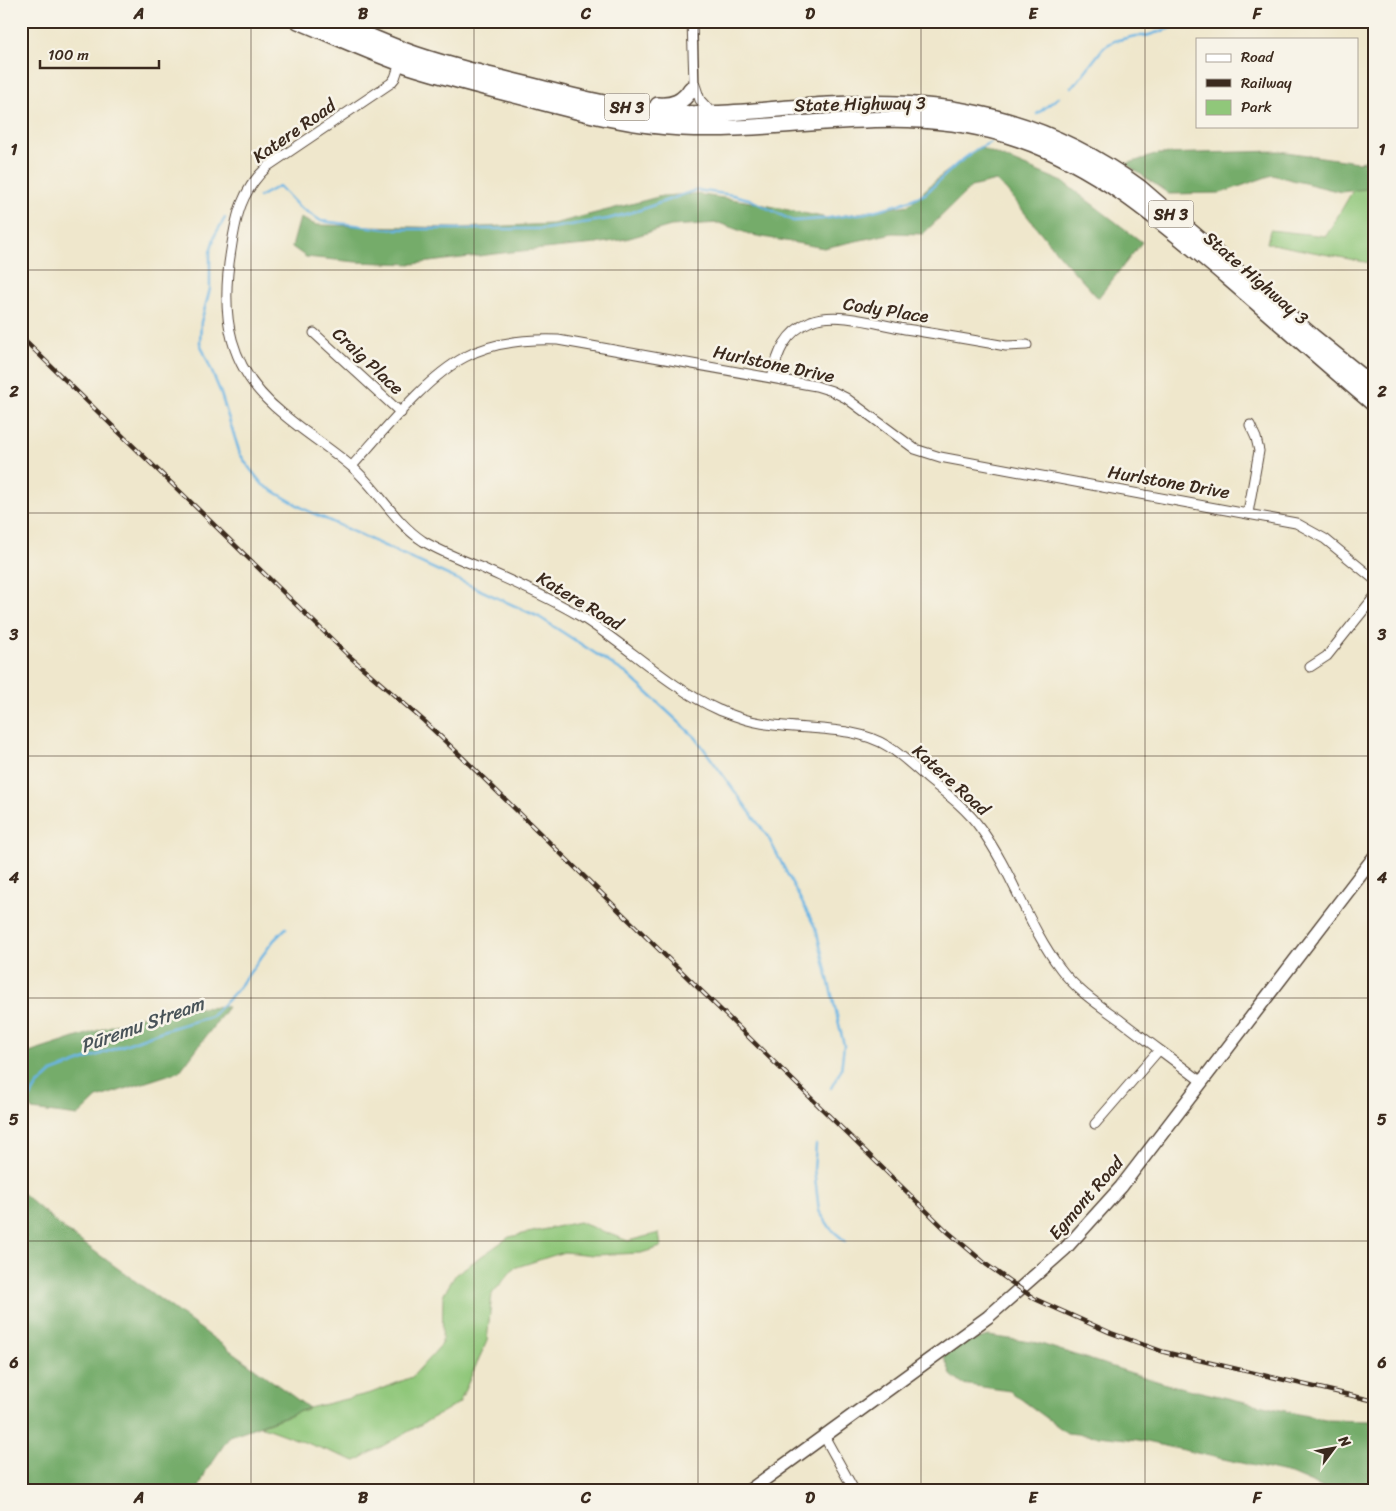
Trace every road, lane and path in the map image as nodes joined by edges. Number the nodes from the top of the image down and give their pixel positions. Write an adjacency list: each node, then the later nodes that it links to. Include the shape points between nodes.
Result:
1 (298, 21): 4 (highway, State Highway 3 / SH 3)
2 (333, 21): 4 (highway, State Highway 3 / SH 3)
3 (692, 21): 5 (street)
4 (402, 56): 6 (highway, State Highway 3 / SH 3); 9 (highway, State Highway 3 / SH 3, via 468,83 608,118 662,127); 17 (street, Katere Road, via 391,83 280,158 255,179 240,203 228,267 227,320 235,351 246,372 264,397 281,413)
5 (693, 86): 6 (highway, via 683,100 671,105 628,101); 7 (street, via 692,108); 8 (street)
6 (604, 103): 7 (highway, State Highway 3 / SH 3)
7 (695, 114): 8 (highway, State Highway 3 / SH 3); 9 (street)
8 (713, 114): 13 (highway, State Highway 3 / SH 3, via 866,103 926,104 1006,120 1057,139 1139,186)
9 (706, 128): 14 (highway, State Highway 3 / SH 3, via 897,118 975,127 1046,149 1088,170 1136,202)
10 (314, 333): 15 (street, Craig Place)
11 (1027, 345): 12 (street, Cody Place, via 1006,346 853,320 823,318 798,328 789,336 776,359)
12 (772, 378): 15 (street, Hurlstone Drive, via 582,344 533,339 510,342 465,357 445,370); 18 (street, Hurlstone Drive, via 832,391 915,449 940,458)
13 (1375, 387)
14 (1375, 405)
15 (401, 413): 17 (street, Hurlstone Drive)
16 (1250, 425): 18 (street, via 1259,451)
17 (352, 466): 23 (street, Katere Road, via 418,537 448,554 536,592 577,615 696,698 760,723 867,736 889,747 954,800 979,826 1043,941 1078,989)
18 (1248, 513): 19 (street, Hurlstone Drive, via 1306,527)
19 (1375, 580)
20 (1375, 596): 21 (street, via 1327,656)
21 (1310, 667)
22 (1375, 856): 24 (main road, Egmont Road)
23 (1159, 1050): 24 (street, Katere Road); 25 (street)
24 (1202, 1082): 26 (main road, Egmont Road, via 1121,1187 1042,1272 988,1318)
25 (1095, 1124)
26 (824, 1436): 27 (main road, Egmont Road); 28 (street)
27 (750, 1490)
28 (854, 1490)

